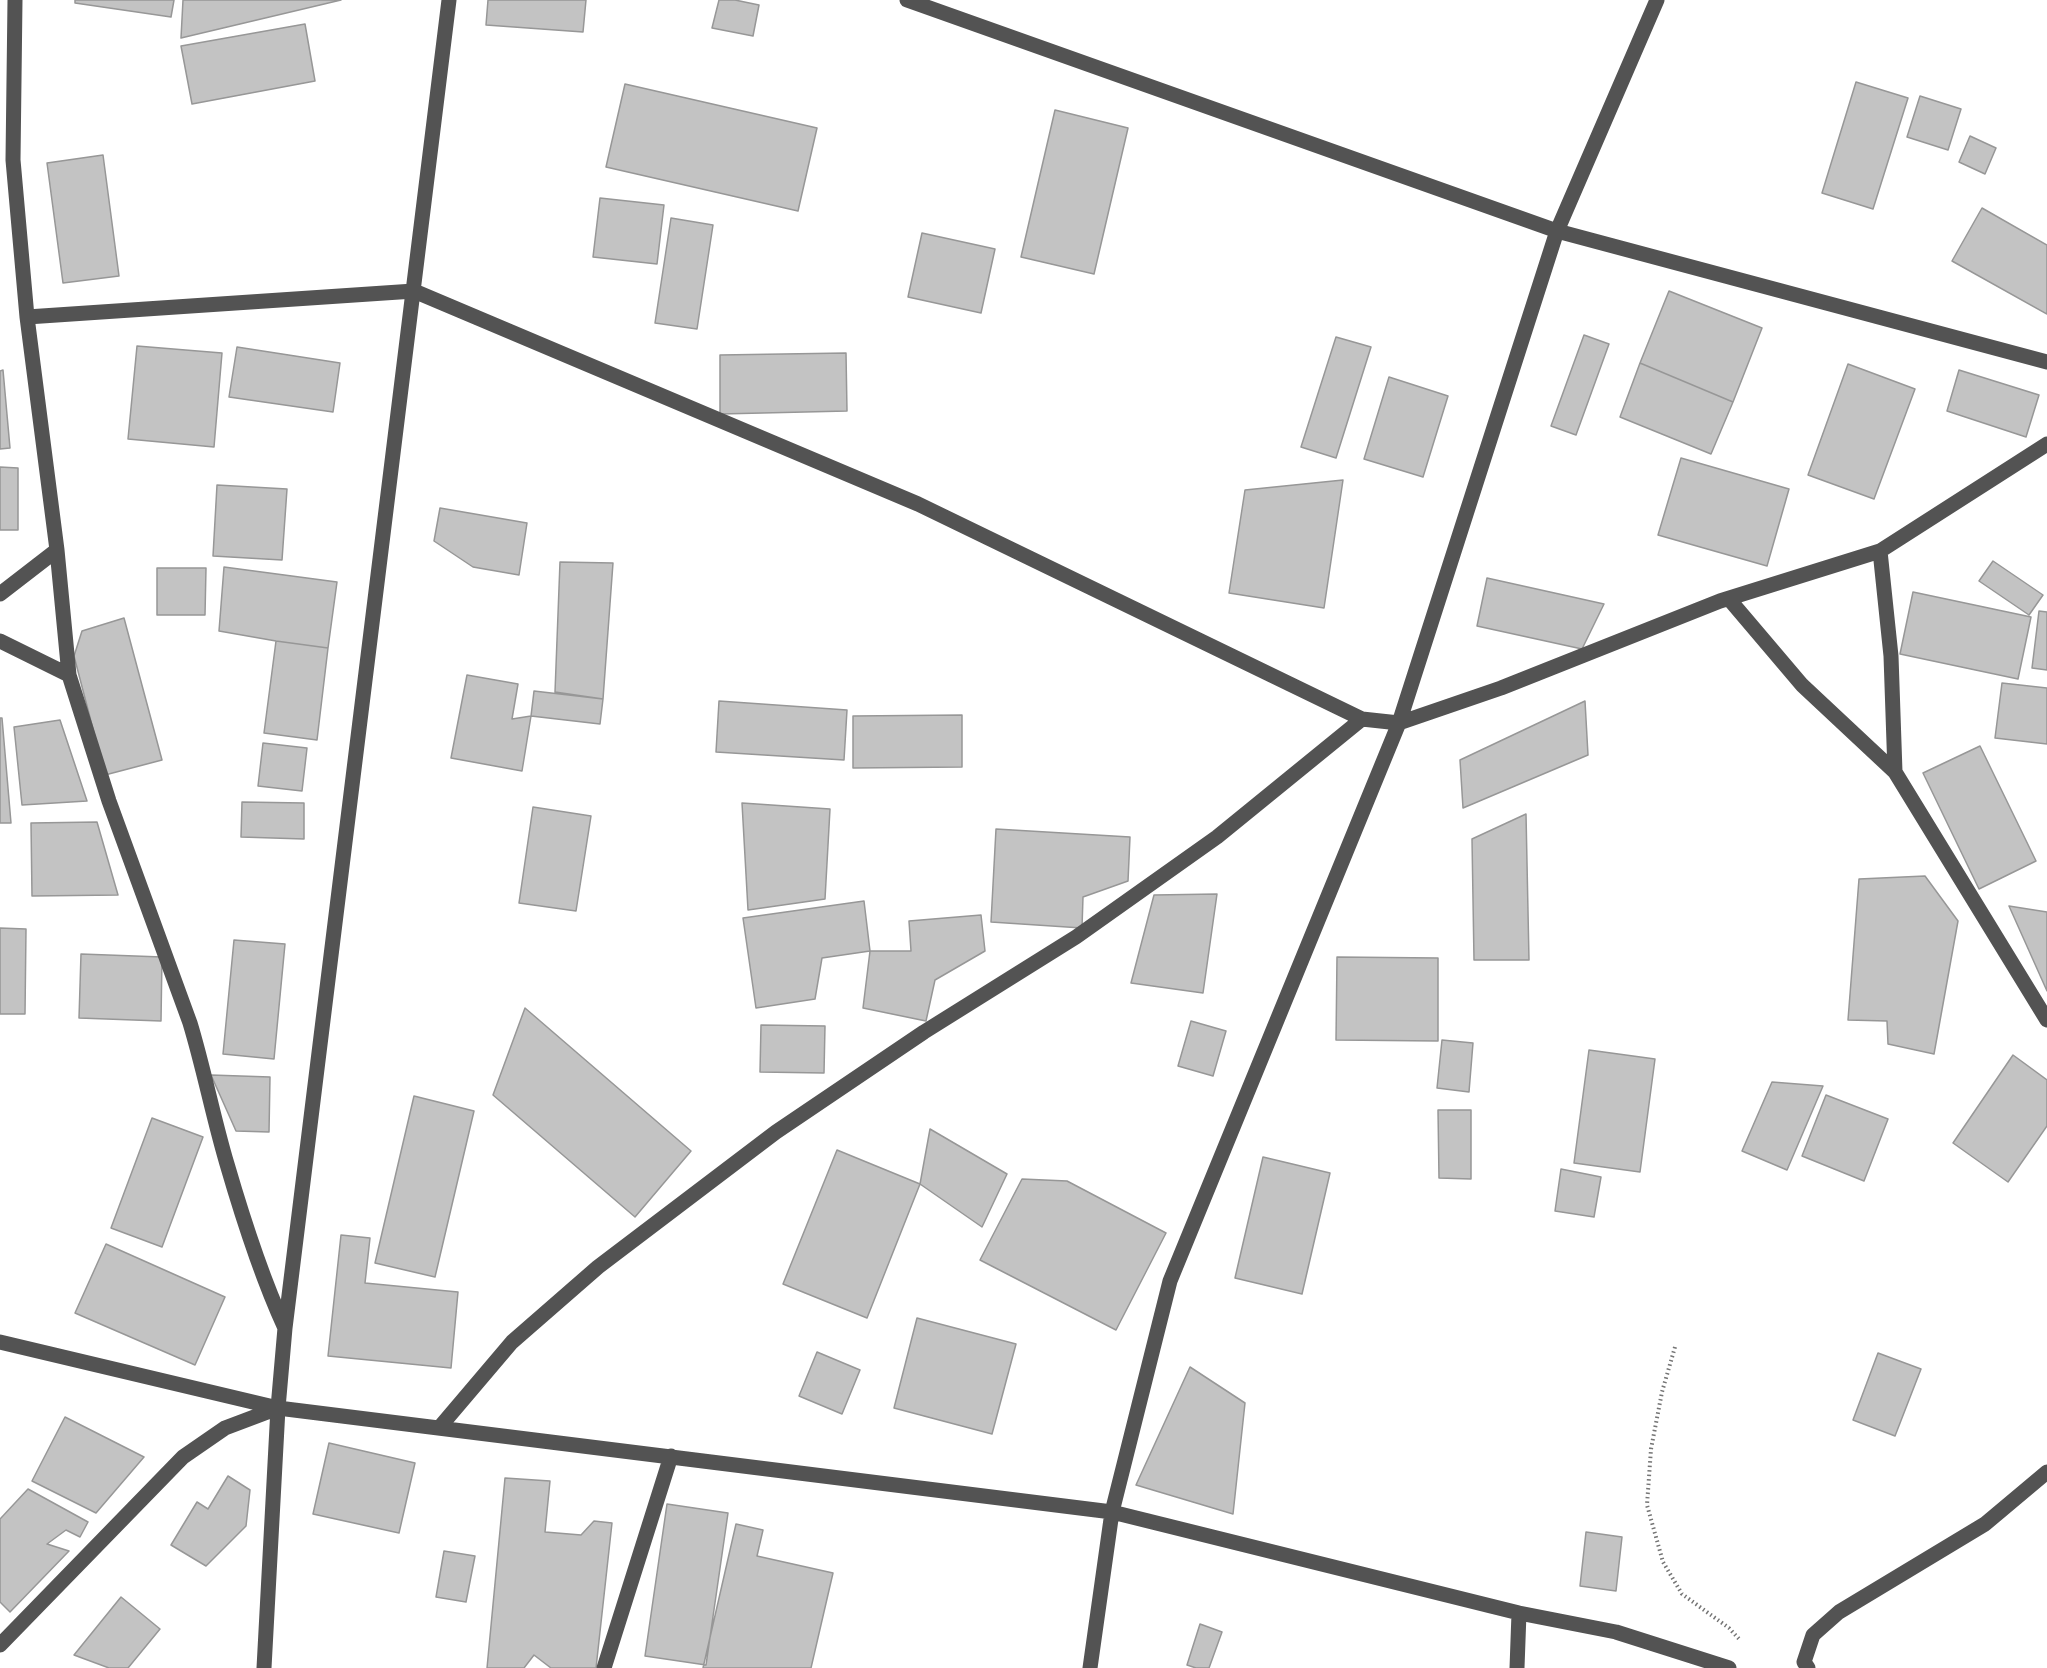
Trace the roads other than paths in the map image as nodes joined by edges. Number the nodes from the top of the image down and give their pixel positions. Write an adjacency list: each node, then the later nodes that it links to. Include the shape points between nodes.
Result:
1 (15, 0): 5 (street)
2 (449, 0): 7 (street)
3 (907, 0): 6 (street)
4 (1657, 0): 6 (street)
5 (7, 30): 8 (street)
6 (1557, 231): 9 (street); 18 (street)
7 (414, 291): 8 (street); 17 (street, via 918,504); 21 (street)
8 (27, 317): 11 (street)
9 (2047, 363)
10 (2047, 444): 12 (street)
11 (57, 550): 13 (street); 16 (street)
12 (1880, 551): 14 (street); 19 (street, via 1891,656)
13 (0, 594)
14 (1729, 599): 18 (street, via 1501,688); 19 (street, via 1802,685)
15 (0, 641): 16 (street)
16 (69, 675): 21 (street, via 109,801 190,1023 226,1163 271,1298)
17 (1362, 718): 18 (street); 24 (street, via 1207,843 1076,937 924,1032 776,1132 598,1267 512,1342)
18 (1399, 723): 27 (street, via 1170,1281)
19 (1895, 772): 20 (street)
20 (2047, 1020)
21 (285, 1328): 23 (street)
22 (0, 1342): 23 (street)
23 (278, 1408): 24 (street); 29 (street, via 225,1428 183,1457); 30 (street)
24 (439, 1428): 25 (street)
25 (670, 1456): 27 (street); 31 (street)
26 (2047, 1472): 35 (street, via 1985,1524 1839,1612 1813,1635 1804,1662)
27 (1112, 1512): 28 (street); 32 (street)
28 (1519, 1613): 33 (street); 34 (street, via 1616,1632)
29 (0, 1645)
30 (264, 1668)
31 (604, 1668)
32 (1090, 1668)
33 (1517, 1668)
34 (1729, 1668)
35 (1808, 1668)

